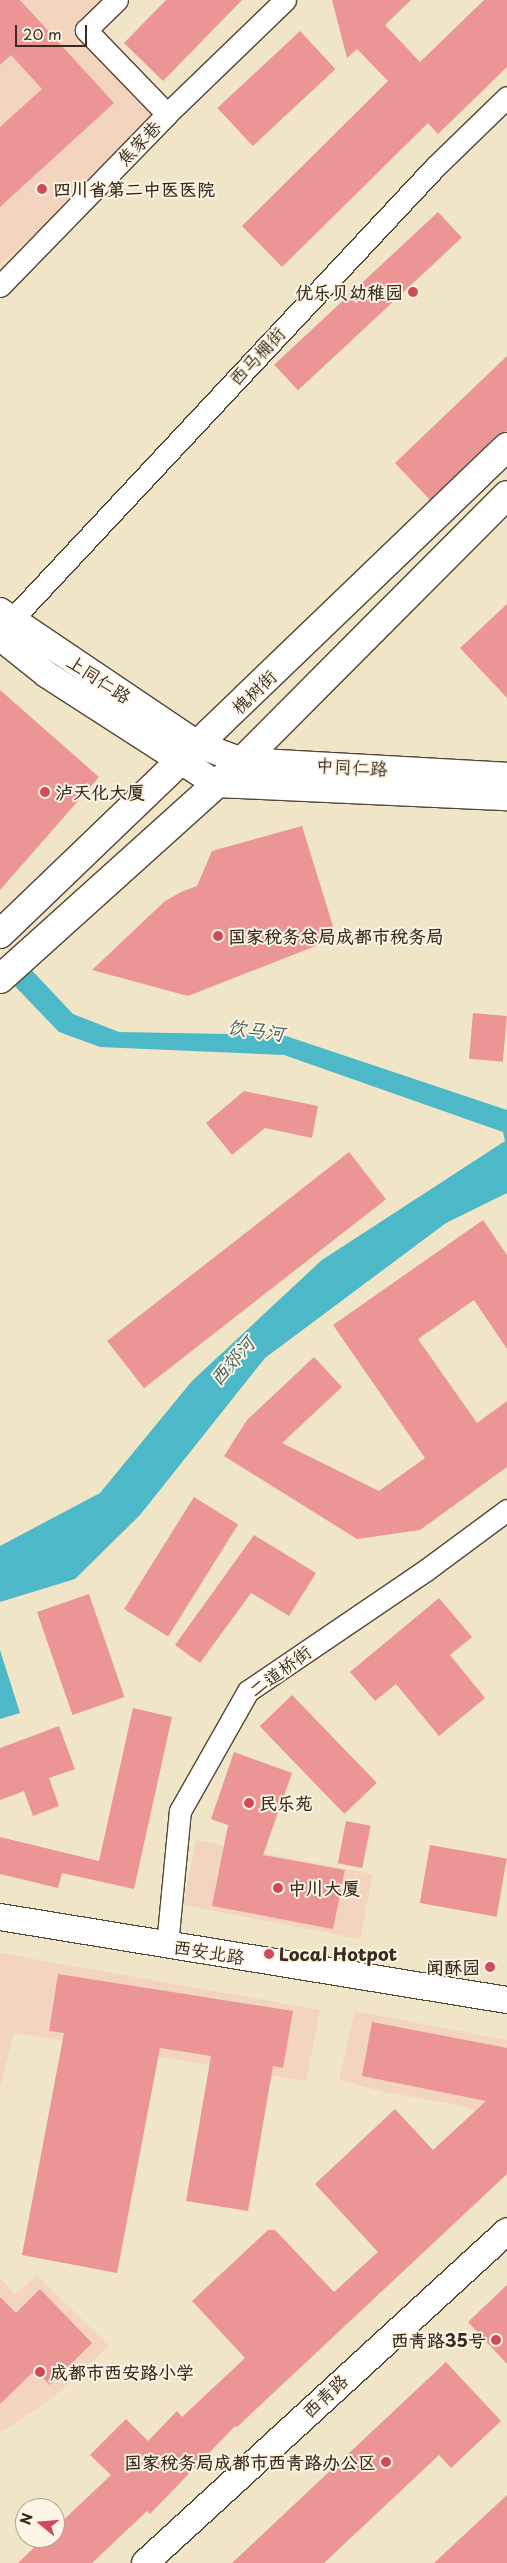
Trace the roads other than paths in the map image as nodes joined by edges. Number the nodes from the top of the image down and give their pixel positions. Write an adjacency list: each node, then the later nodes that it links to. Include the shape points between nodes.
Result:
1 (116, 0): 4 (street, 焦家巷, via 86,30)
2 (285, 0): 4 (street)
3 (507, 97): 8 (street, 西马棚街, via 435,166)
4 (168, 114): 5 (street, 焦家巷)
5 (0, 286)
6 (507, 448): 9 (main road, 槐树街)
7 (507, 495): 10 (main road)
8 (3, 625): 9 (street, 上同仁路)
9 (190, 753): 10 (street, 中同仁路); 12 (street); 14 (main road, 槐树街)
10 (242, 761): 11 (street, 中同仁路); 12 (main road)
11 (507, 776)
12 (217, 784): 13 (street); 15 (main road)
13 (507, 797)
14 (0, 934)
15 (0, 979)
16 (507, 1510): 18 (street, 二道桥街, via 426,1570 248,1691 180,1811)
17 (0, 1917): 18 (street, 西安北路)
18 (167, 1945): 19 (street, 西安北路)
19 (507, 2000)
20 (507, 2231): 21 (street, 西青路)
21 (145, 2563)

